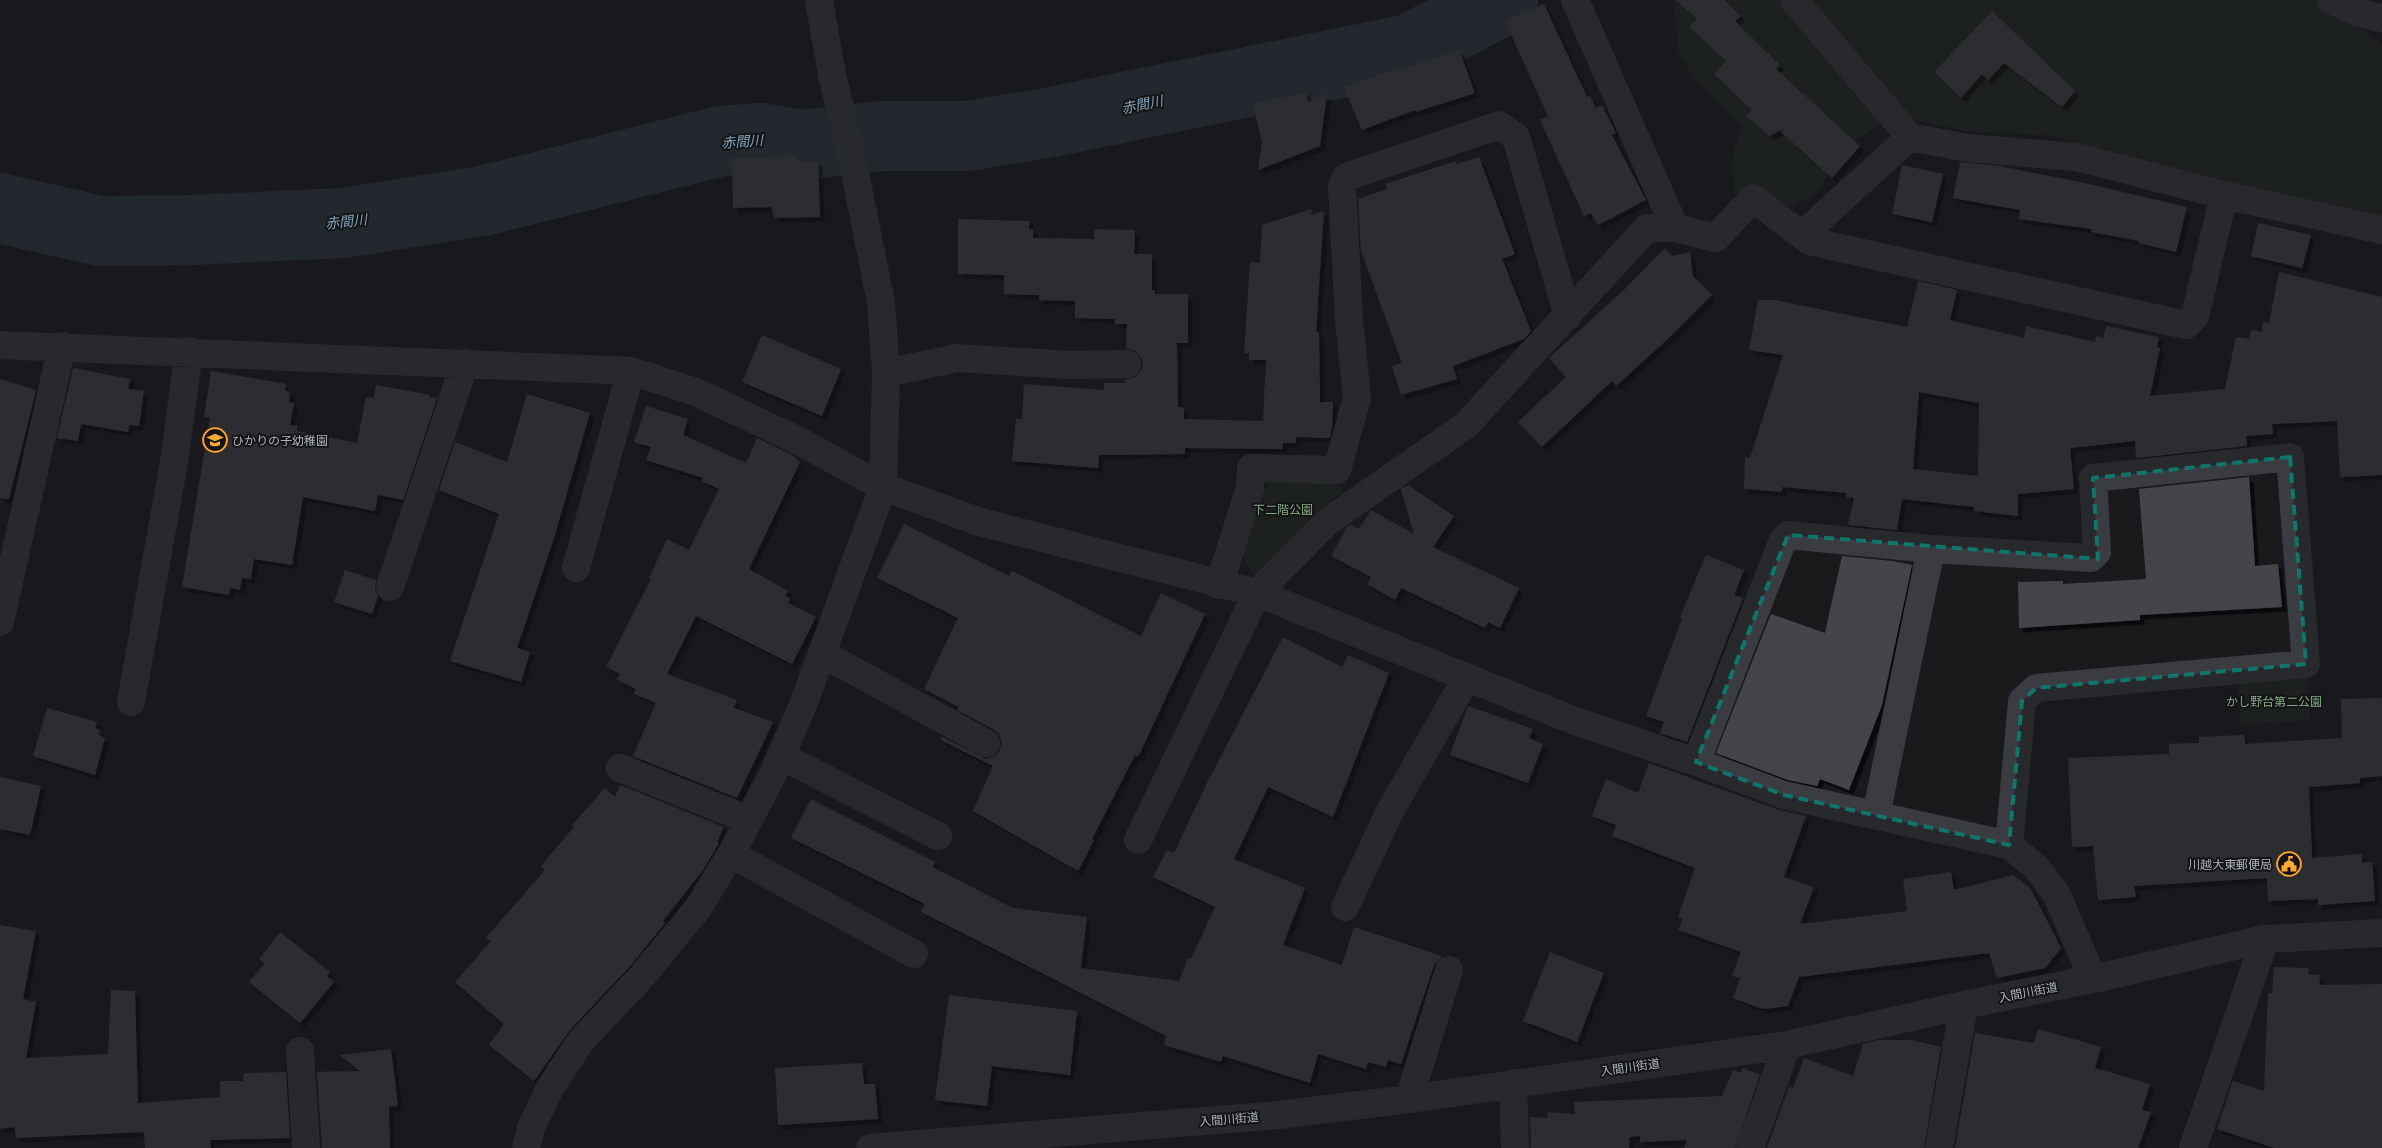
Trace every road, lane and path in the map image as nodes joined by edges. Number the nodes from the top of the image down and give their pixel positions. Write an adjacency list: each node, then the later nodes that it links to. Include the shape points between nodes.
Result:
1 (818, 0): 18 (street, via 881,302)
2 (1575, 0): 8 (street)
3 (1794, 0): 6 (street)
4 (2331, 0): 5 (street, via 2358,13)
5 (2382, 18)
6 (1910, 137): 7 (street, via 1968,148 2076,157); 10 (street)
7 (2224, 195): 9 (street); 10 (street, via 2195,316 2186,325 1809,241)
8 (1675, 228): 10 (street, via 1716,238 1753,198); 11 (street, via 1647,228)
9 (2382, 230)
10 (1802, 235)
11 (1568, 316): 22 (street, via 1516,137 1499,125 1346,177 1342,186 1357,398 1337,470 1251,468 1250,488); 24 (street, via 1466,425 1326,522)
12 (0, 345): 13 (street)
13 (62, 346): 14 (street); 25 (street)
14 (189, 351): 15 (street); 28 (street, via 174,462)
15 (465, 363): 17 (street); 23 (street)
16 (1127, 364): 18 (street, via 1071,366 957,358)
17 (631, 371): 19 (street, via 696,392 799,441); 21 (street)
18 (886, 373): 19 (street)
19 (883, 487): 22 (street, via 980,522); 26 (street)
20 (1931, 549): 31 (street, via 1788,535 1783,540); 33 (street); 37 (street, via 2091,558 2097,552 2093,478 2290,457 2306,664 2036,688 2022,701)
21 (576, 568)
22 (1219, 585): 24 (street)
23 (390, 588)
24 (1257, 594): 27 (street); 36 (street)
25 (0, 622)
26 (823, 654): 29 (street); 30 (street)
27 (1466, 679): 31 (street); 39 (street, via 1390,811)
28 (131, 702)
29 (986, 743)
30 (781, 756): 34 (street); 35 (street)
31 (1696, 762): 33 (street, via 1784,794)
32 (620, 768): 34 (street)
33 (1876, 815): 37 (street)
34 (749, 820): 38 (street)
35 (938, 836)
36 (1138, 840)
37 (2008, 844): 44 (street, via 2036,866 2057,895)
38 (731, 854): 42 (street); 52 (street, via 698,908 580,1042 550,1088 531,1128)
39 (1345, 907)
40 (2382, 932): 41 (street, 入間川街道)
41 (2266, 939): 44 (street, 入間川街道); 57 (street)
42 (914, 954)
43 (1449, 970): 49 (street)
44 (2093, 979): 45 (street, 入間川街道)
45 (1964, 1005): 46 (street, 入間川街道); 56 (street)
46 (1788, 1045): 48 (street, 入間川街道); 55 (street)
47 (300, 1051): 51 (street)
48 (1513, 1084): 49 (street, 入間川街道); 54 (street)
49 (1409, 1099): 50 (street, 入間川街道, via 1278,1115)
50 (1154, 1137): 53 (street, 入間川街道)
51 (306, 1148)
52 (526, 1148)
53 (870, 1148)
54 (1515, 1148)
55 (1750, 1148)
56 (1939, 1148)
57 (2192, 1148)

